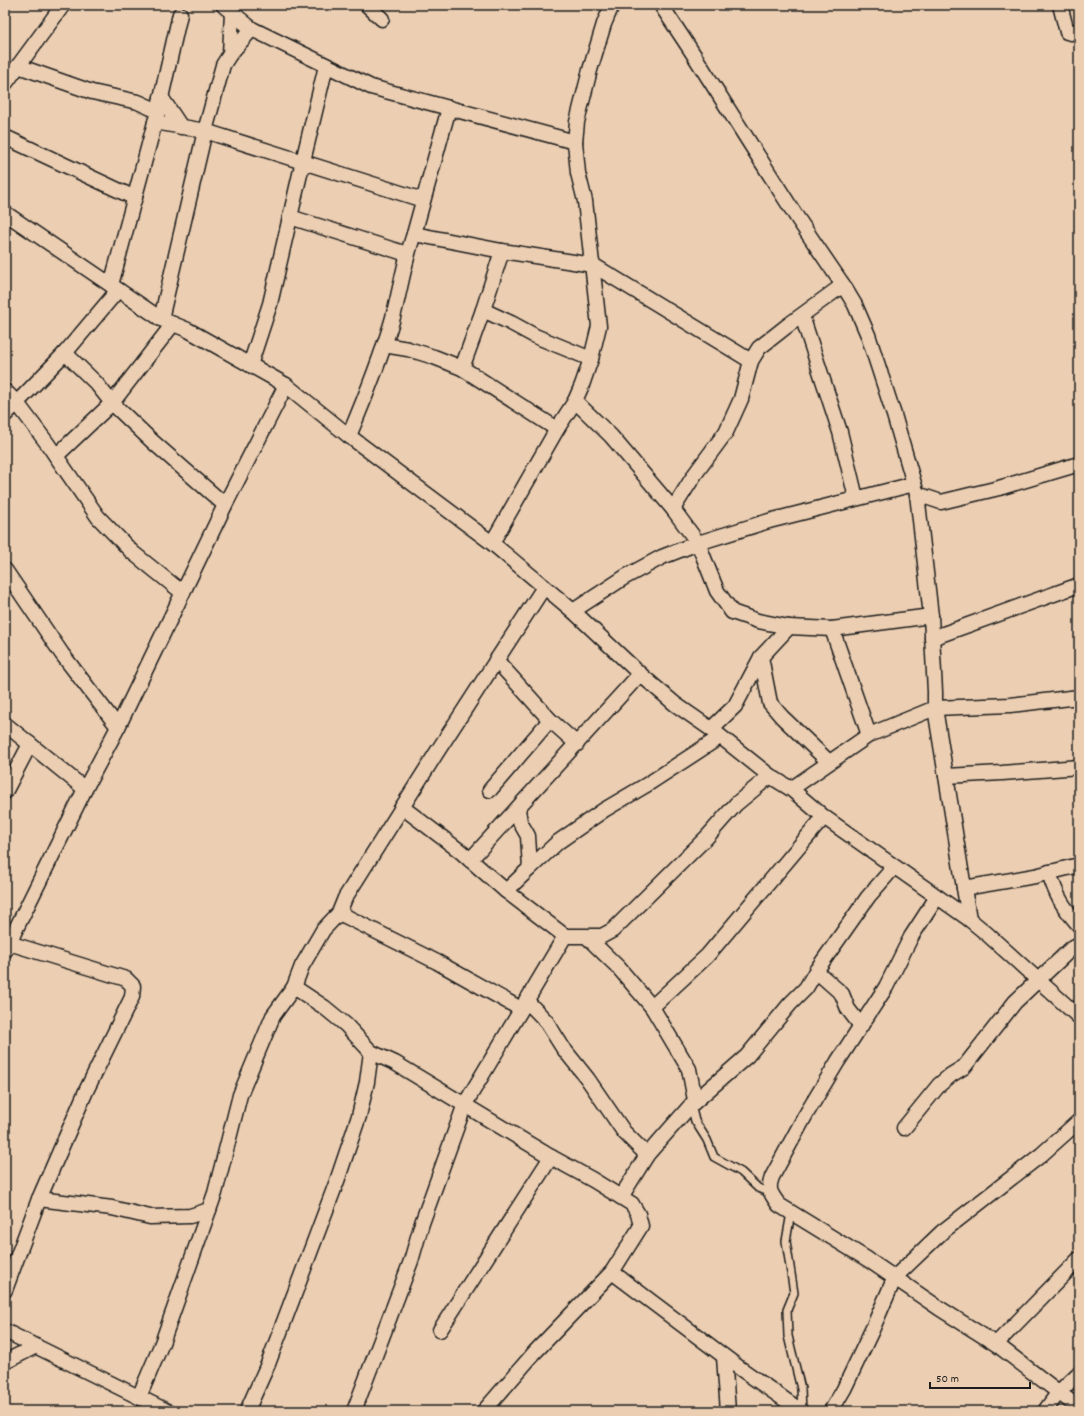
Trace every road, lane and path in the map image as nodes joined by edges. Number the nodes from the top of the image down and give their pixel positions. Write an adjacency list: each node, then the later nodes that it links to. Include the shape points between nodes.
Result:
1 (63, 5): 12 (street)
2 (367, 5): 8 (street)
3 (612, 5): 22 (street, via 604,24 576,122)
4 (661, 5): 32 (street, via 798,219)
5 (1060, 5): 10 (street, via 1067,32)
6 (228, 9): 9 (street); 11 (street)
7 (180, 14): 15 (street)
8 (382, 19)
9 (252, 29): 11 (street); 13 (street)
10 (1079, 30)
11 (230, 54): 20 (street, via 223,65)
12 (18, 66): 14 (street); 16 (street, via 92,92)
13 (326, 66): 17 (street, via 371,87); 23 (street)
14 (5, 84)
15 (161, 94): 16 (street); 18 (street); 19 (street)
16 (138, 102): 18 (street)
17 (449, 108): 22 (street); 25 (street)
18 (156, 117): 19 (street); 24 (street)
19 (181, 127): 20 (street)
20 (204, 131): 23 (street); 36 (street)
21 (5, 137): 24 (street)
22 (576, 142): 31 (street, via 578,173 585,201)
23 (303, 161): 25 (street); 27 (street)
24 (135, 198): 33 (street)
25 (424, 200): 28 (street)
26 (5, 213): 33 (street)
27 (290, 217): 30 (street); 41 (street, via 270,304)
28 (414, 234): 29 (street); 30 (street)
29 (502, 251): 31 (street); 34 (street)
30 (407, 254): 37 (street)
31 (592, 265): 39 (street, via 599,326); 40 (street)
32 (844, 285): 35 (street); 53 (street, via 868,335)
33 (115, 287): 36 (street); 38 (street)
34 (483, 310): 39 (street); 42 (street)
35 (802, 316): 40 (street, via 759,348); 54 (street, via 840,432)
36 (167, 321): 41 (street); 47 (street)
37 (384, 345): 42 (street, via 408,349); 50 (street, via 374,377)
38 (65, 353): 46 (street); 47 (street, via 96,383)
39 (591, 360): 45 (street)
40 (751, 362): 56 (street, via 741,399 726,432)
41 (250, 365): 43 (street)
42 (462, 368): 49 (street)
43 (286, 385): 50 (street); 55 (street)
44 (5, 390): 46 (street)
45 (574, 400): 49 (street); 56 (street, via 611,436)
46 (17, 403): 48 (street); 51 (street)
47 (112, 403): 51 (street); 55 (street)
48 (5, 415)
49 (557, 429): 57 (street)
50 (349, 436): 57 (street)
51 (56, 456): 62 (street, via 98,517 132,552)
52 (1079, 464): 53 (street, via 942,502)
53 (915, 489): 54 (street); 64 (street)
54 (856, 498): 58 (street)
55 (225, 505): 62 (street)
56 (673, 509): 58 (street)
57 (492, 543): 61 (street)
58 (698, 543): 63 (street, via 662,557 625,576); 65 (street, via 717,591 732,612 758,621)
59 (5, 570): 75 (street, via 62,654)
60 (1079, 585): 67 (street)
61 (544, 586): 63 (street); 69 (street)
62 (183, 593): 75 (street)
63 (573, 611): 70 (street)
64 (931, 616): 66 (street); 67 (street)
65 (789, 627): 66 (street); 68 (street)
66 (832, 629): 77 (street)
67 (932, 638): 72 (street)
68 (761, 657): 76 (street, via 735,706); 80 (street, via 770,703)
69 (496, 660): 73 (street); 88 (street)
70 (640, 674): 76 (street); 79 (street)
71 (1079, 697): 72 (street, via 1010,705)
72 (935, 708): 77 (street); 83 (street)
73 (550, 720): 79 (street); 85 (street)
74 (5, 724): 78 (street)
75 (118, 727): 84 (street)
76 (716, 733): 82 (street); 94 (street, via 648,784 563,838)
77 (869, 736): 80 (street)
78 (30, 744): 84 (street); 87 (street)
79 (577, 744): 89 (street)
80 (829, 762): 86 (street)
81 (1079, 767): 83 (street)
82 (770, 776): 86 (street); 103 (street, via 736,804 707,837 613,930 602,936)
83 (946, 776): 96 (street)
84 (85, 789): 105 (street)
85 (490, 790)
86 (791, 790): 90 (street)
87 (5, 792)
88 (402, 807): 91 (street); 99 (street, via 345,898)
89 (518, 809): 91 (street); 94 (street, via 520,822 528,836)
90 (824, 817): 93 (street); 110 (street, via 707,956)
91 (470, 860): 97 (street)
92 (1079, 865): 95 (street)
93 (894, 867): 98 (street); 106 (street, via 868,897)
94 (530, 868): 97 (street)
95 (1049, 872): 96 (street); 101 (street, via 1054,890)
96 (964, 888): 100 (street)
97 (506, 891): 102 (street)
98 (937, 897): 100 (street); 112 (street, via 911,937 886,987)
99 (339, 913): 108 (street, via 323,930 302,966); 109 (street)
100 (969, 919): 107 (street)
101 (1079, 925)
102 (565, 936): 103 (street); 109 (street)
103 (587, 937): 110 (street, via 618,967)
104 (1079, 944): 107 (street)
105 (7, 947): 122 (street, via 126,979 133,986 132,997 86,1090)
106 (816, 971): 112 (street, via 842,994 848,1009); 114 (street, via 806,988 747,1056)
107 (1037, 980): 111 (street); 117 (street, via 1015,1002 964,1066 939,1085)
108 (294, 988): 113 (street, via 346,1025); 123 (street, via 273,1016 240,1095 216,1193)
109 (524, 1004): 115 (street); 118 (street, via 546,1021 624,1132)
110 (652, 1007): 114 (street, via 689,1069)
111 (1079, 1017)
112 (861, 1026): 120 (street, via 805,1116 772,1176)
113 (371, 1052): 115 (street); 142 (street, via 367,1082 352,1138 268,1364)
114 (693, 1102): 118 (street); 120 (lane, via 695,1121 714,1157 741,1172 758,1188)
115 (465, 1104): 119 (street); 143 (street, via 411,1261)
116 (1079, 1121): 127 (street, via 1041,1155 942,1232)
117 (904, 1128)
118 (647, 1155): 121 (street)
119 (551, 1157): 121 (street); 129 (street)
120 (770, 1193): 124 (street, via 779,1206)
121 (622, 1197): 126 (street, via 632,1204 641,1226)
122 (39, 1198): 123 (street, via 112,1208 150,1217 190,1216); 128 (street)
123 (209, 1210): 139 (street, via 162,1343)
124 (792, 1213): 127 (street); 146 (lane, via 786,1241 794,1293 787,1310 788,1336 801,1389)
125 (1079, 1259): 131 (street)
126 (612, 1272): 133 (street); 144 (street)
127 (895, 1277): 131 (street, via 938,1308); 147 (street, via 844,1389)
128 (5, 1290)
129 (440, 1330)
130 (5, 1333): 132 (street)
131 (996, 1344): 138 (street)
132 (36, 1346): 134 (street); 139 (street)
133 (724, 1357): 135 (street); 137 (street)
134 (5, 1362)
135 (740, 1369): 137 (street); 146 (street)
136 (1079, 1373): 138 (street)
137 (727, 1383): 145 (street)
138 (1058, 1393): 140 (street); 148 (street)
139 (145, 1403): 141 (street)
140 (1079, 1408)
141 (167, 1411)
142 (247, 1411)
143 (354, 1411)
144 (484, 1411)
145 (728, 1411)
146 (801, 1411)
147 (831, 1411)
148 (1046, 1411)

